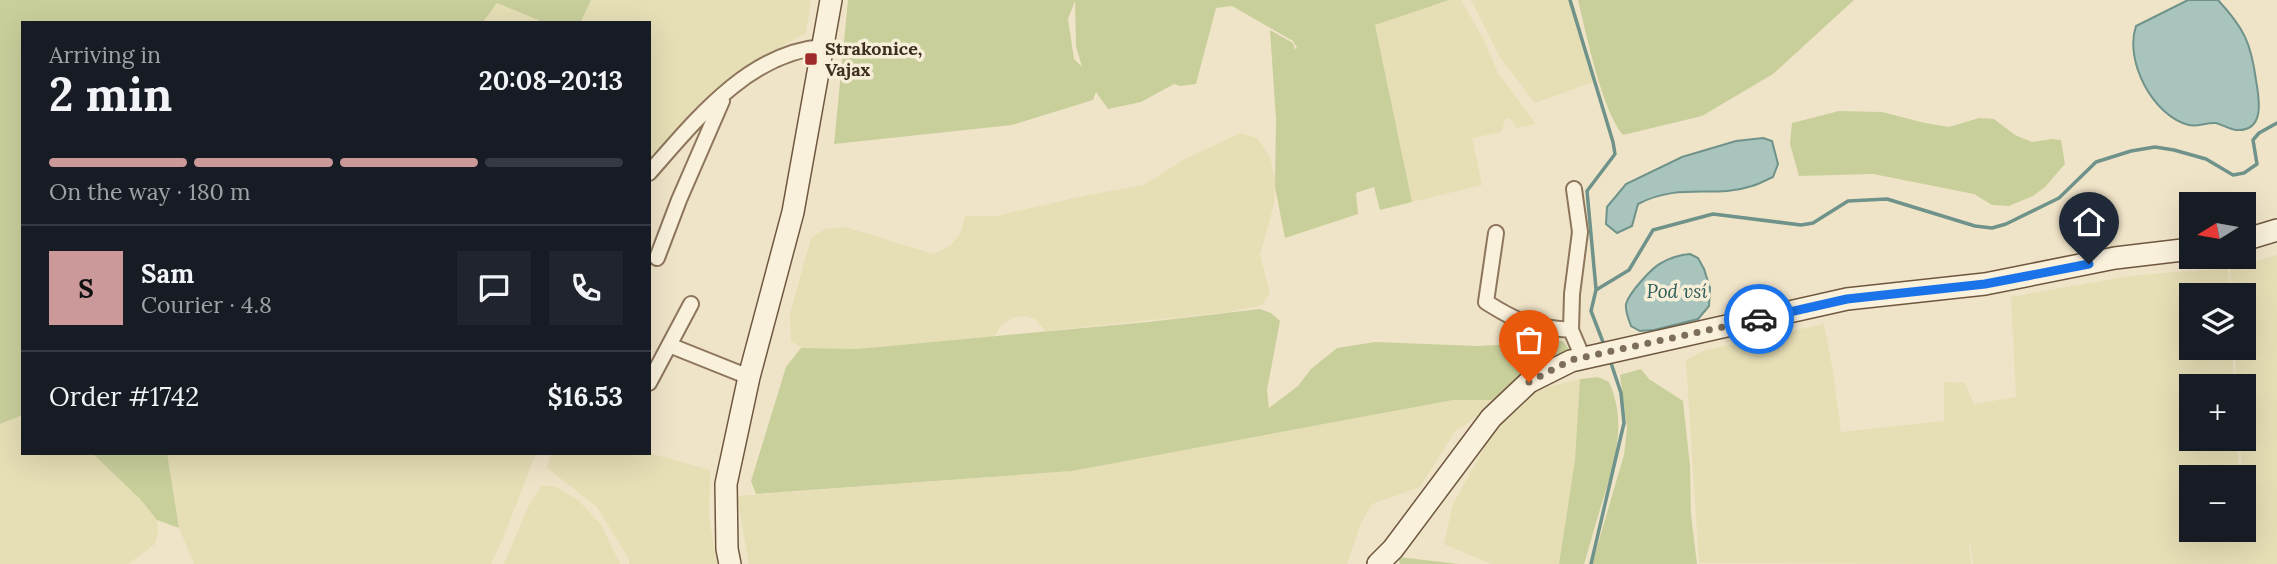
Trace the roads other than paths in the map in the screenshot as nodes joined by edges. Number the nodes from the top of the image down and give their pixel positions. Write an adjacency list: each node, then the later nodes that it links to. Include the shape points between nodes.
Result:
1 (831, 0): 2 (street)
2 (822, 47): 3 (street, via 767,63); 15 (street, via 793,212)
3 (725, 94): 4 (street); 10 (street)
4 (651, 171)
5 (1574, 189): 12 (street, via 1580,232)
6 (2277, 230): 8 (street)
7 (1496, 233): 12 (street, via 1486,302 1538,327)
8 (2256, 236)
9 (2179, 250): 14 (street, via 1985,284 1847,299)
10 (657, 258)
11 (691, 304): 13 (street)
12 (1571, 330): 14 (street)
13 (669, 345): 15 (street); 16 (street)
14 (1583, 358): 18 (street, via 1529,382 1491,418 1394,550)
15 (749, 377): 17 (street, via 726,484)
16 (651, 379)
17 (730, 564)
18 (1378, 564)

